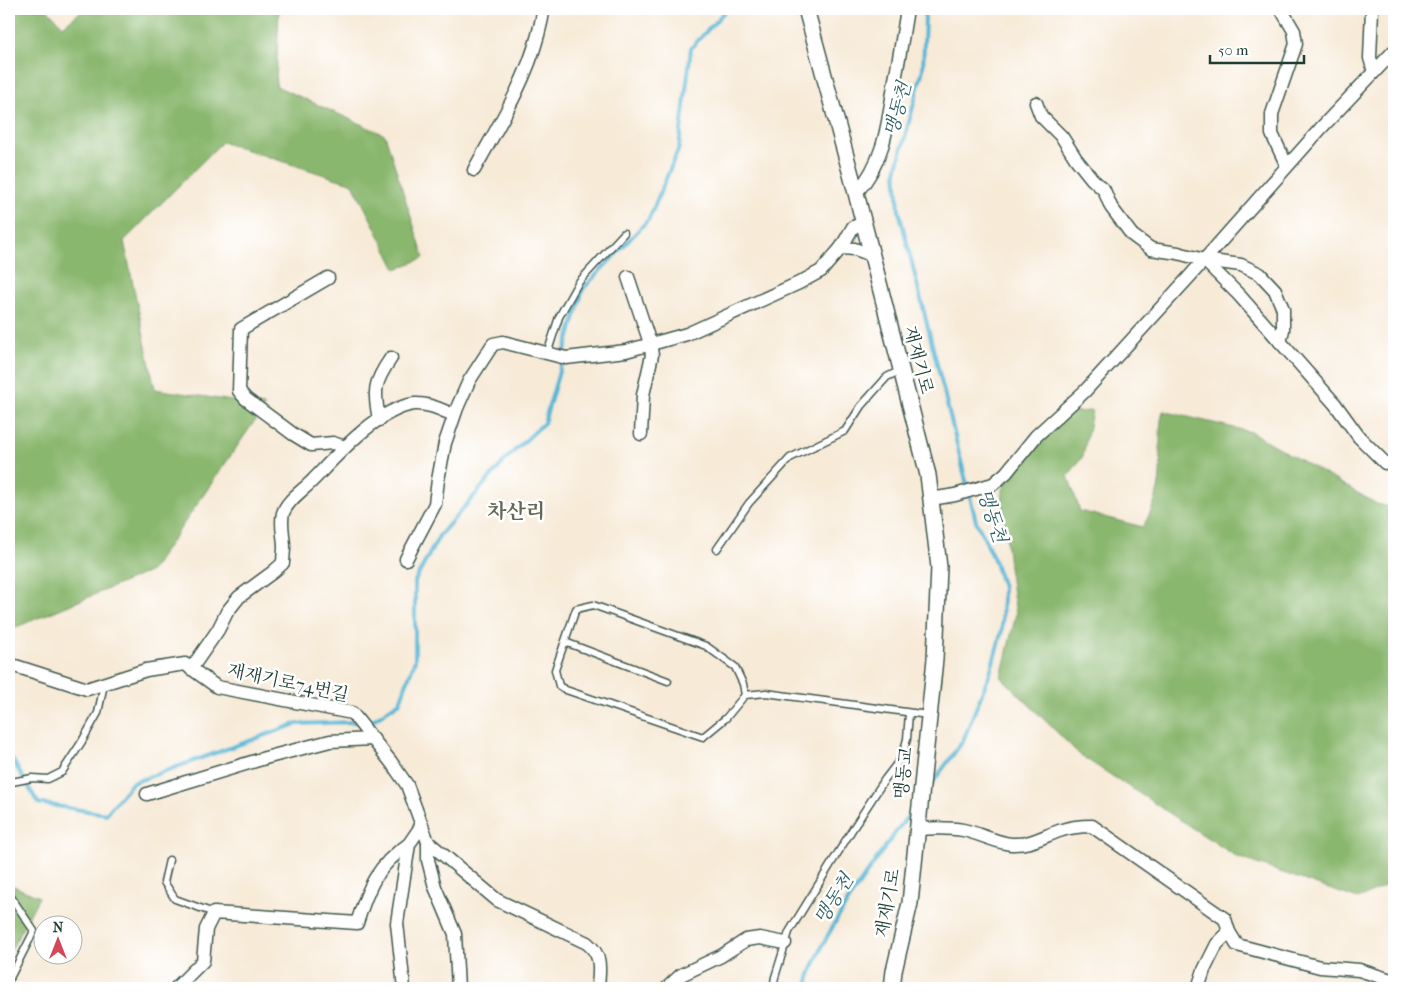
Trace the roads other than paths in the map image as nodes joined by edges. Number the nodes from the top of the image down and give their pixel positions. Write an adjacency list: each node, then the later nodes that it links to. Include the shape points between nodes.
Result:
1 (543, 9): 10 (street, via 532,56 509,109)
2 (806, 9): 11 (street, 재재기로)
3 (907, 9): 11 (street, via 885,139 876,166)
4 (1281, 9): 9 (street, via 1294,31 1296,44 1272,114 1272,134)
5 (1372, 9): 7 (street, via 1370,58)
6 (1394, 51): 7 (street)
7 (1374, 72): 9 (street)
8 (1036, 103): 16 (street, via 1041,116 1104,190 1111,206 1132,235 1151,248)
9 (1286, 166): 16 (street)
10 (474, 170)
11 (856, 193): 12 (street, 재재기로)
12 (863, 224): 14 (street, via 853,227); 15 (street, 재재기로)
13 (624, 233): 21 (lane, via 578,283 559,317)
14 (841, 248): 15 (street); 20 (street, via 821,271 799,283 687,334)
15 (871, 255): 23 (street, 재재기로)
16 (1204, 260): 19 (street); 19 (street, via 1241,265 1260,274 1275,290 1283,310); 29 (street, via 1085,391 1036,436 1006,473 993,484)
17 (628, 277): 20 (street)
18 (328, 278): 27 (street, via 241,329 239,391 311,445 333,443)
19 (1280, 342): 28 (street)
20 (650, 344): 21 (street, via 626,351); 26 (street, via 652,356 643,395)
21 (556, 355): 24 (street, via 503,342 493,344 469,381)
22 (391, 358): 25 (street, via 379,375 375,394)
23 (901, 370): 29 (street, 재재기로, via 928,475); 30 (lane, via 887,377 861,406 845,431 790,458 748,503)
24 (454, 415): 25 (street, via 426,404 412,404); 31 (street, via 445,443 435,504)
25 (379, 420): 27 (street)
26 (641, 434)
27 (346, 447): 34 (street, via 288,504 283,514 283,563 238,597)
28 (1384, 463)
29 (931, 499): 39 (street, 재재기로, via 939,567)
30 (717, 549)
31 (406, 559)
32 (565, 642): 35 (lane); 37 (lane, via 576,610 593,605 706,646 735,667); 37 (lane, via 555,670 559,686 702,738 726,718)
33 (9, 664): 36 (street, 재재기로74번길, via 87,689)
34 (191, 669): 36 (street, 재재기로74번길, via 185,664 146,670); 40 (street, 재재기로74번길, via 217,687 352,713)
35 (668, 680)
36 (104, 683): 41 (lane, via 98,713 62,772 48,779 12,782)
37 (745, 695): 38 (lane, via 766,693)
38 (909, 713): 39 (lane); 51 (lane, via 902,757 852,830)
39 (929, 721): 44 (street, 맹동교)
40 (369, 734): 42 (street, via 265,758); 43 (street, 재재기로74번길, via 407,785)
41 (9, 787)
42 (147, 794)
43 (422, 825): 45 (street, 재재기로74번길); 46 (street)
44 (917, 826): 50 (street, via 964,830 1012,844 1037,841 1077,826 1092,826 1225,918); 60 (street, 재재기로, via 910,903)
45 (428, 842): 56 (street, 재재기로74번길, via 428,860 435,887 455,934); 57 (street, via 497,900 595,949 599,956)
46 (409, 844): 49 (street, via 387,861 367,891 357,923); 55 (street, via 397,923)
47 (169, 860): 49 (lane, via 164,882 175,899)
48 (9, 894): 52 (lane, via 34,931)
49 (214, 913): 54 (street, via 206,929 203,961)
50 (1229, 932): 53 (street, via 1237,945 1262,953 1320,968 1359,970); 61 (street, via 1218,944)
51 (785, 943): 58 (street, via 760,938 746,940 681,975); 59 (lane)
52 (9, 980)
53 (1394, 981)
54 (176, 988)
55 (404, 988)
56 (458, 988)
57 (598, 988)
58 (667, 988)
59 (773, 988)
60 (892, 988)
61 (1198, 988)

